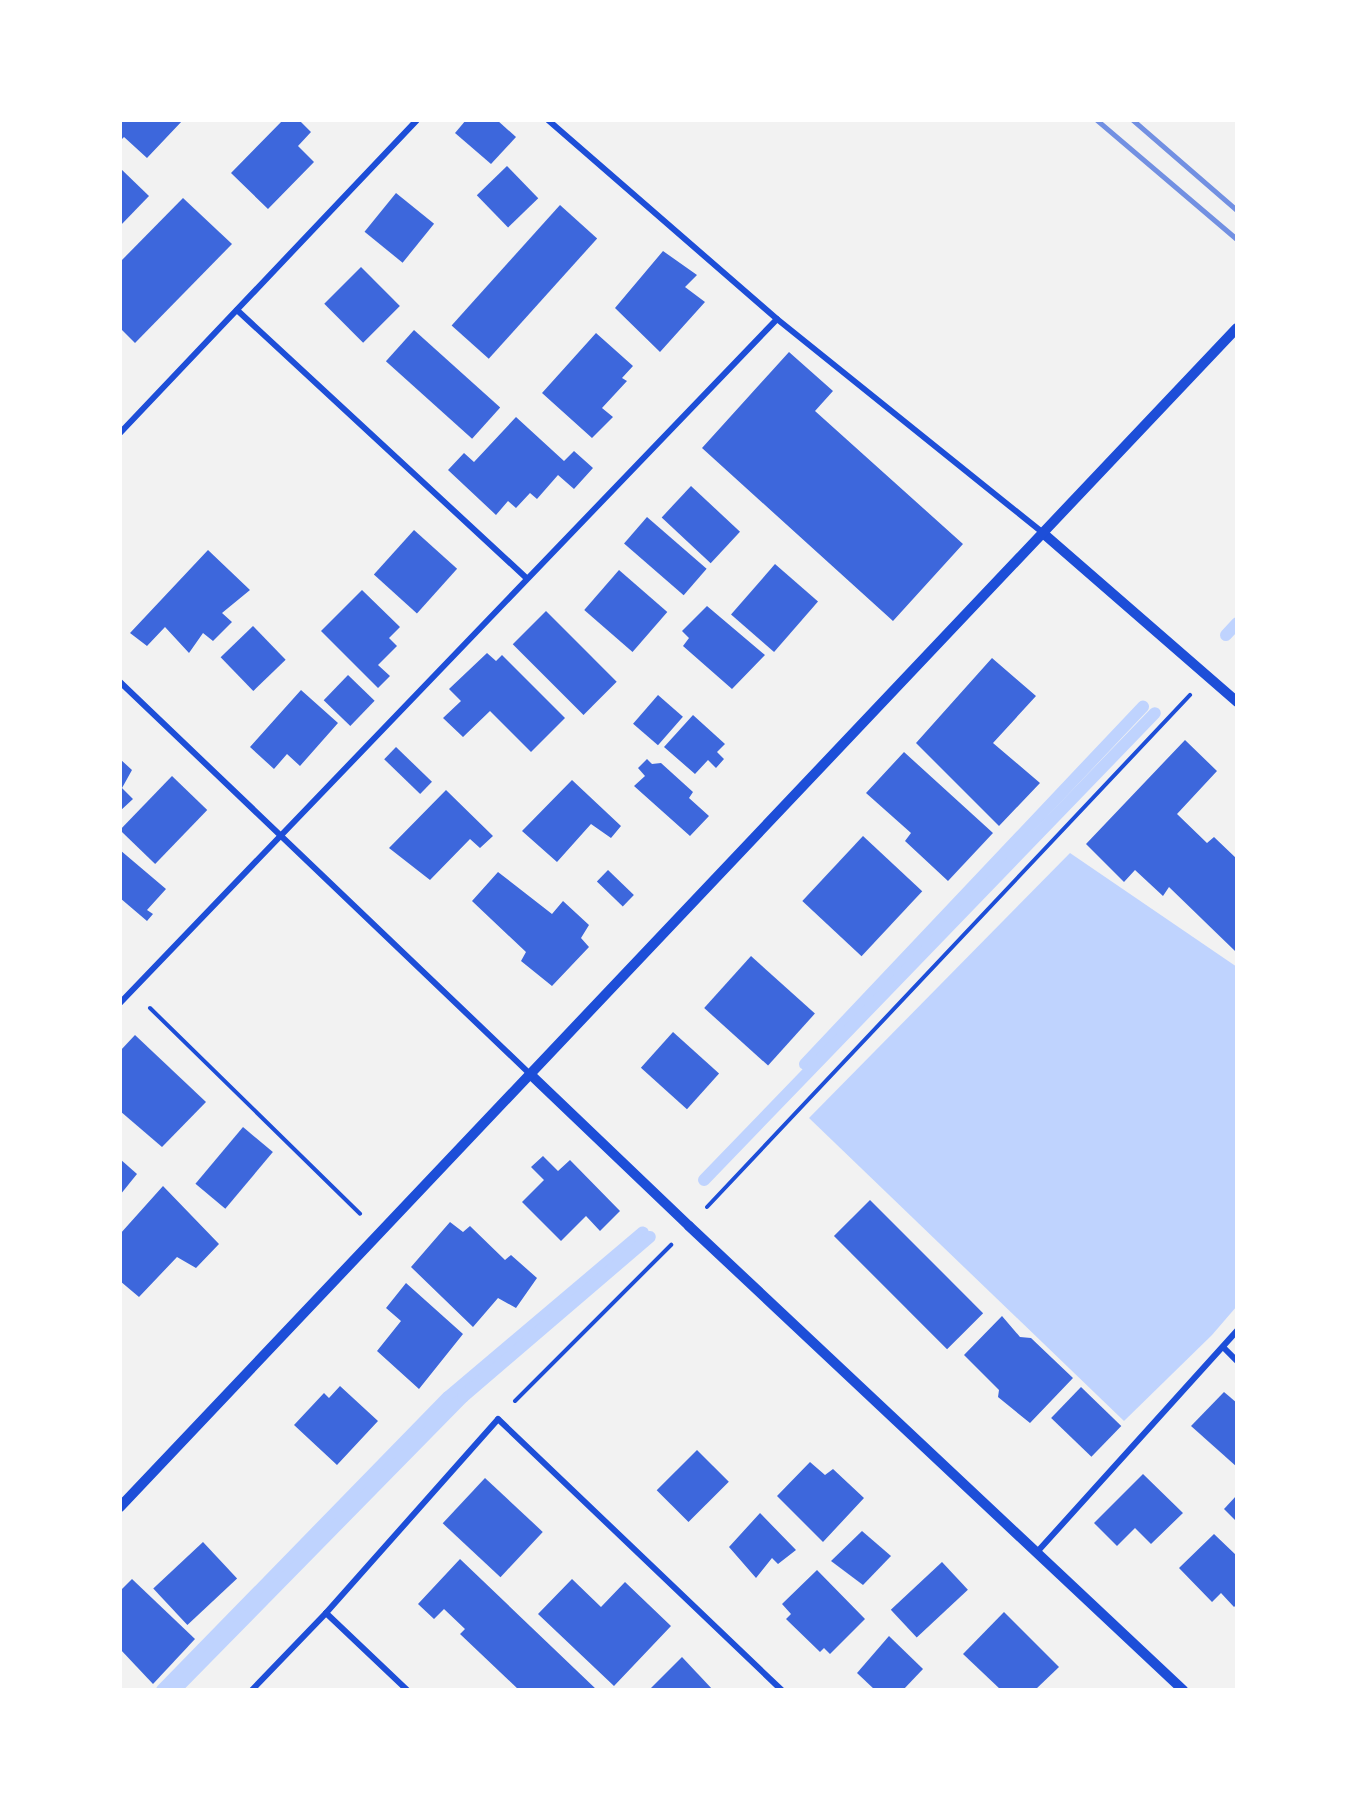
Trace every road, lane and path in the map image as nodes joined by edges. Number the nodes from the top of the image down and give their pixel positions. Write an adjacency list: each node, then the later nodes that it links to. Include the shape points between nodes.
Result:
1 (417, 120): 3 (street)
2 (548, 120): 4 (street)
3 (237, 310): 6 (street); 8 (street)
4 (777, 319): 7 (street); 8 (street)
5 (1237, 328): 7 (street)
6 (120, 433)
7 (1044, 534): 9 (street); 15 (street)
8 (526, 578): 12 (street)
9 (1208, 677): 11 (street); 17 (path)
10 (120, 682): 12 (street)
11 (1237, 702)
12 (282, 836): 13 (street); 15 (street)
13 (132, 990): 14 (street); 16 (path)
14 (120, 1003)
15 (530, 1074): 17 (street); 22 (street)
16 (360, 1214)
17 (689, 1226): 21 (path); 23 (street)
18 (1237, 1331): 19 (street)
19 (1222, 1347): 20 (street); 23 (street)
20 (1237, 1361)
21 (498, 1419): 24 (street); 27 (street)
22 (120, 1507)
23 (1038, 1551): 28 (street)
24 (326, 1613): 25 (street); 26 (street)
25 (252, 1690)
26 (407, 1690)
27 (782, 1690)
28 (1183, 1690)

